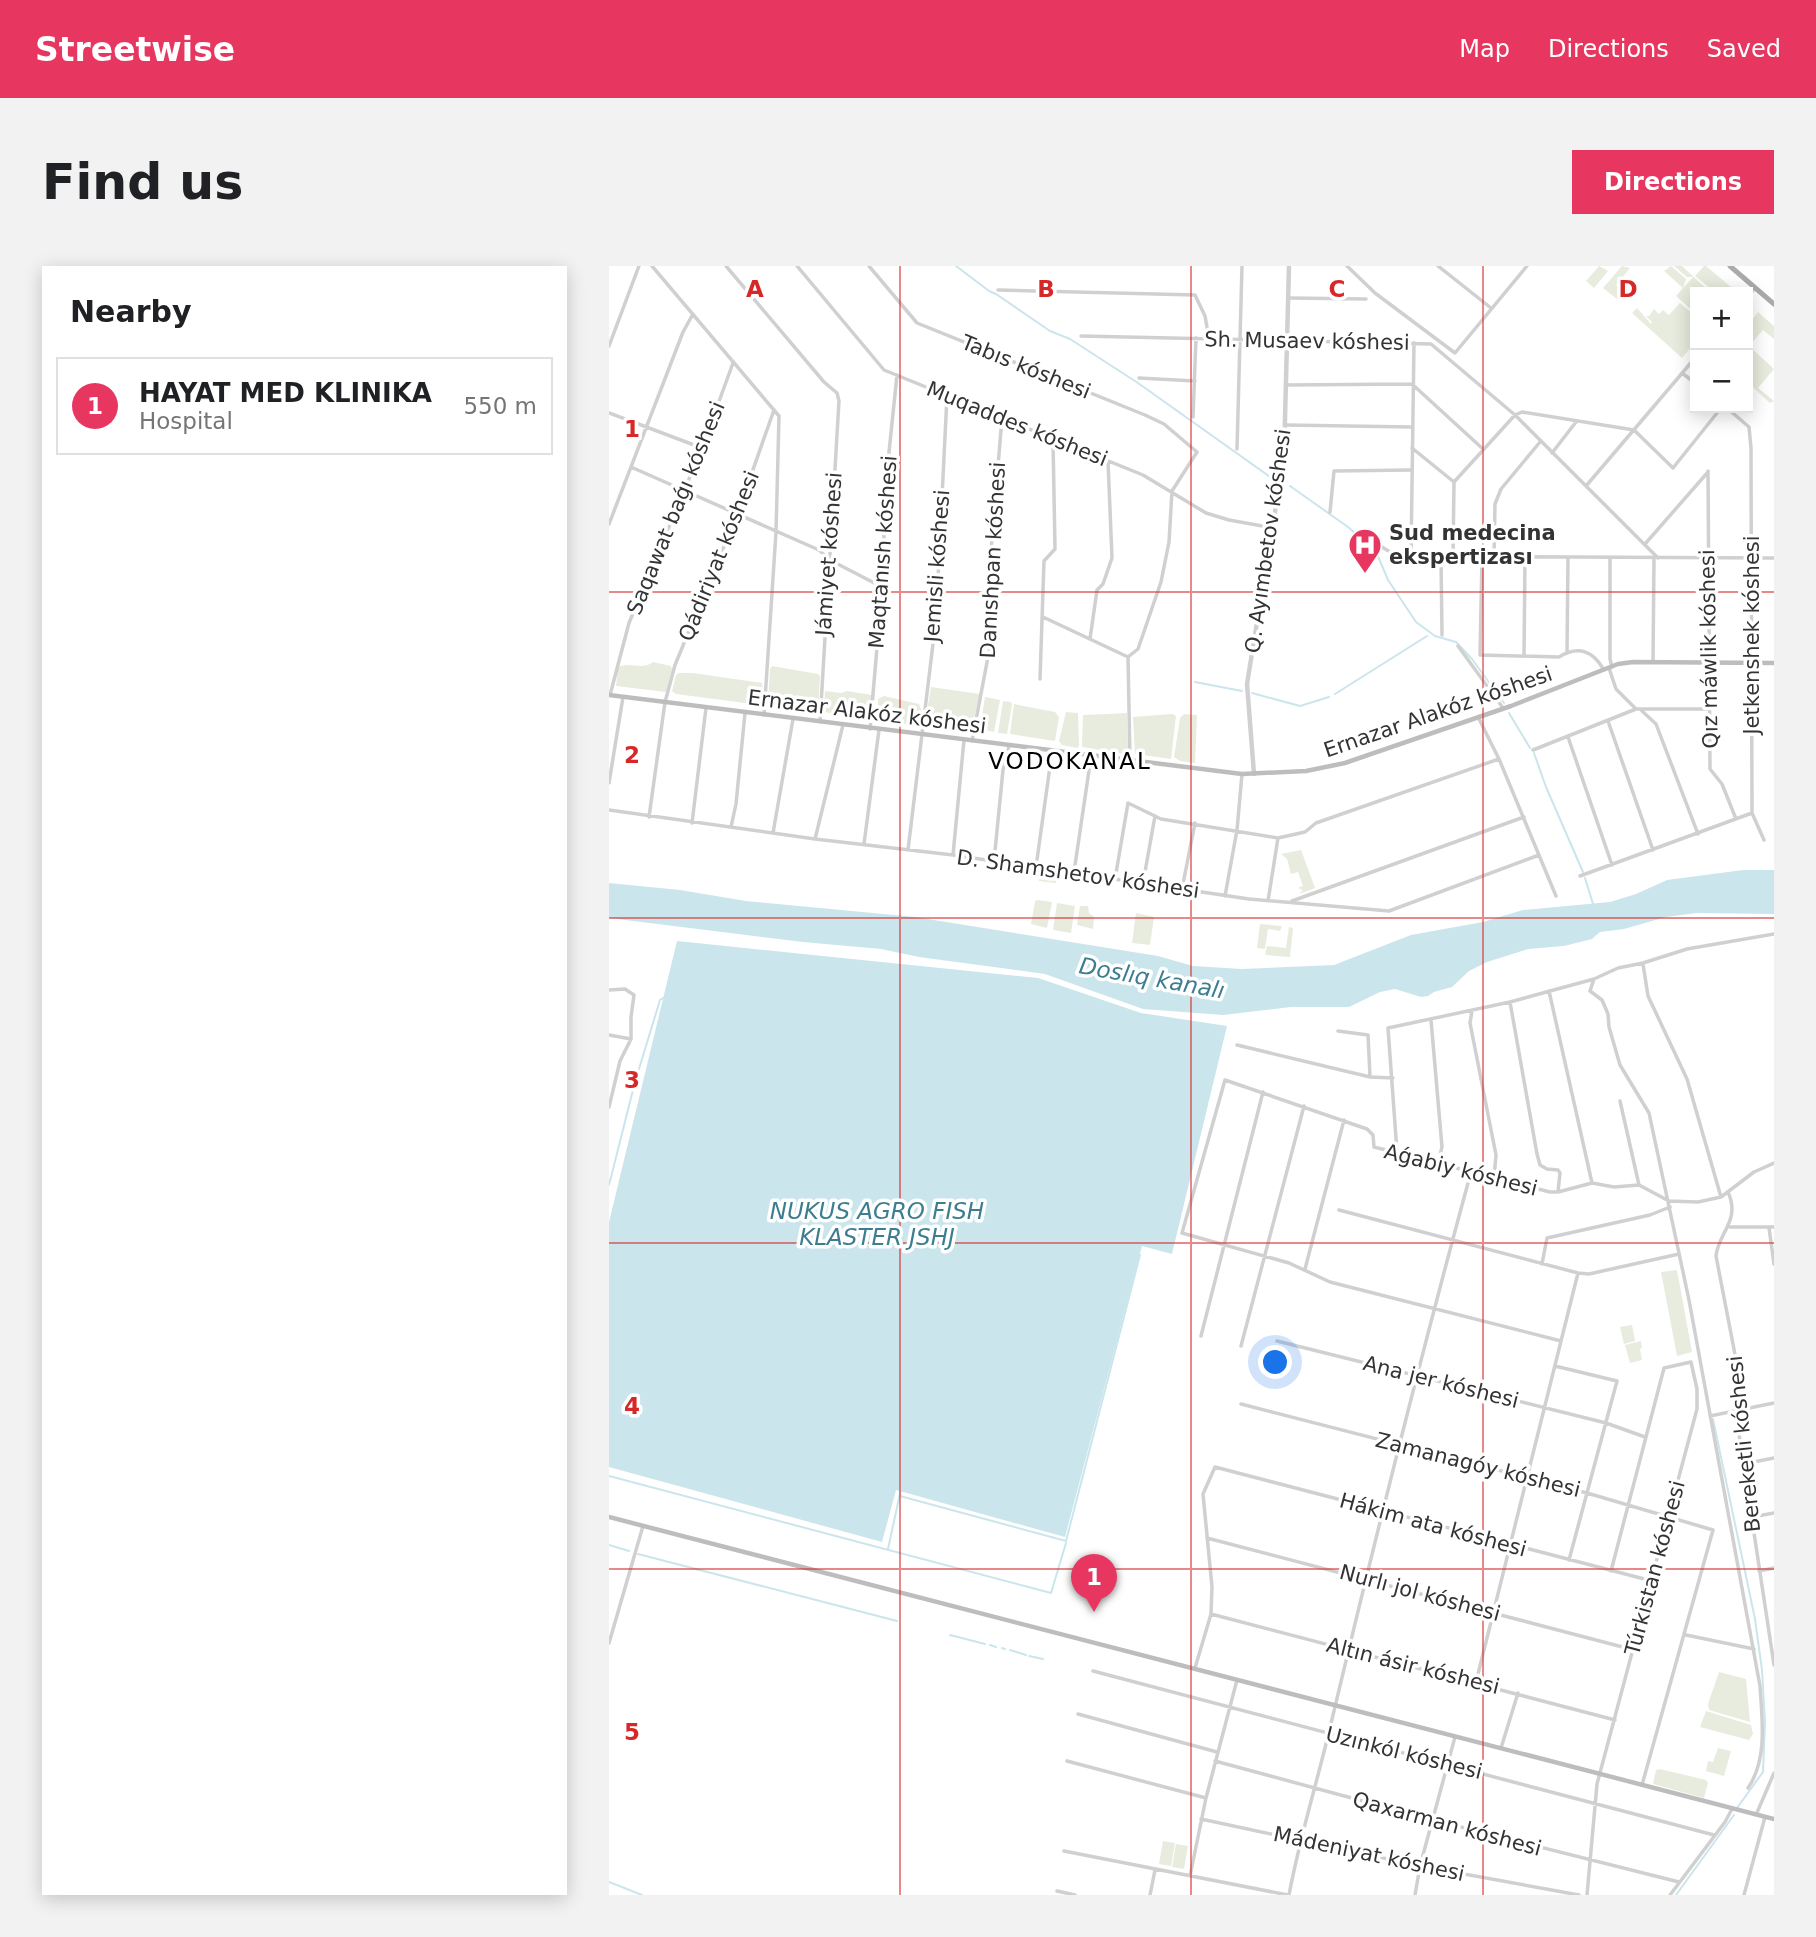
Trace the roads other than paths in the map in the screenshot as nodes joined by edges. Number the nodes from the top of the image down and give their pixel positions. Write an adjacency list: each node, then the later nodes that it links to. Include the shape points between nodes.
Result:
1 (639, 266): 26 (street)
2 (652, 266): 19 (street)
3 (726, 266): 82 (street, Jámiyet kóshesi, via 837,393)
4 (797, 266): 30 (street, Muqaddes kóshesi, via 876,362)
5 (869, 266): 62 (street, Tabıs kóshesi, via 917,323 1164,424 1197,452)
6 (1242, 266): 23 (street)
7 (1289, 266): 15 (street, Q. Ayımbetov kóshesi)
8 (1346, 266): 18 (street, via 1455,353)
9 (1438, 266): 18 (street)
10 (1730, 266): 12 (main road)
11 (1525, 267): 18 (street)
12 (1755, 288): 14 (street); 17 (main road)
13 (998, 290): 22 (street, via 1195,295)
14 (1753, 291)
15 (1289, 298): 16 (street); 24 (street, Q. Ayımbetov kóshesi)
16 (1366, 299)
17 (1774, 304)
18 (1492, 309)
19 (693, 314): 27 (street); 46 (street)
20 (1081, 336): 21 (street, Sh. Musaev kóshesi)
21 (1196, 338): 22 (street, Sh. Musaev kóshesi); 33 (street)
22 (1209, 338): 23 (street, Sh. Musaev kóshesi)
23 (1239, 338): 24 (street, Sh. Musaev kóshesi); 53 (street)
24 (1288, 340): 25 (street, Sh. Musaev kóshesi); 35 (street, Q. Ayımbetov kóshesi)
25 (1414, 343): 34 (street); 41 (street, Sh. Musaev kóshesi, via 1431,344)
26 (609, 346)
27 (733, 362): 37 (street); 51 (street, Saqawat baǵı kóshesi)
28 (1690, 364): 29 (street)
29 (1682, 373): 32 (street); 48 (street)
30 (897, 375): 36 (street, Muqaddes kóshesi); 83 (street, Maqtanısh kóshesi)
31 (1139, 378): 33 (street)
32 (1690, 379)
33 (1195, 381): 42 (street)
34 (1412, 384): 35 (street); 47 (street); 54 (street)
35 (1287, 385): 45 (street, Q. Ayımbetov kóshesi)
36 (947, 396): 43 (street, Muqaddes kóshesi); 113 (street, Jemisli kóshesi, via 936,619)
37 (774, 410): 64 (street, Qádiriyat kóshesi); 67 (street, via 779,416)
38 (609, 413): 46 (street)
39 (1717, 413): 48 (street, via 1673,468)
40 (1733, 413): 80 (street, Jetkenshek kóshesi, via 1749,427)
41 (1515, 415): 44 (street, via 1522,412); 50 (street, Sh. Musaev kóshesi); 54 (street)
42 (1193, 417)
43 (1002, 418): 49 (street, Muqaddes kóshesi); 116 (street, Danıshpan kóshesi, via 990,563 992,636)
44 (1577, 421): 48 (street); 55 (street)
45 (1286, 425): 47 (street); 66 (street, Q. Ayımbetov kóshesi)
46 (646, 426): 51 (street); 57 (street)
47 (1411, 428): 52 (street)
48 (1634, 430): 60 (street)
49 (1053, 440): 56 (street, Muqaddes kóshesi); 84 (street, via 1055,550 1044,561)
50 (1540, 442): 55 (street, Sh. Musaev kóshesi); 74 (street, via 1501,489 1495,504)
51 (702, 448): 61 (street, Saqawat baǵı kóshesi)
52 (1411, 448): 58 (street); 59 (street)
53 (1237, 449)
54 (1483, 449): 59 (street)
55 (1552, 453): 60 (street, Sh. Musaev kóshesi)
56 (1108, 461): 62 (street, Muqaddes kóshesi); 86 (street, via 1112,558 1097,590)
57 (631, 467): 61 (street); 65 (street)
58 (1411, 470): 63 (street, via 1334,471); 70 (street)
59 (1454, 482): 72 (street)
60 (1586, 486): 69 (street, Sh. Musaev kóshesi)
61 (683, 491): 64 (street); 97 (street, Saqawat baǵı kóshesi, via 629,623)
62 (1172, 491): 66 (street, Muqaddes kóshesi, via 1206,513); 90 (street, via 1170,542 1161,582 1138,649)
63 (1331, 512)
64 (737, 515): 67 (street); 99 (street, Qádiriyat kóshesi, via 675,665)
65 (609, 524)
66 (1273, 528): 124 (street, Q. Ayımbetov kóshesi, via 1247,684)
67 (776, 532): 82 (street, via 819,550); 105 (street)
68 (1360, 534): 70 (street, via 1397,556)
69 (1645, 544): 78 (street, Sh. Musaev kóshesi); 79 (street, Qız máwlik kóshesi, via 1708,471)
70 (1411, 556): 71 (street)
71 (1441, 557): 72 (street); 85 (street)
72 (1453, 557): 73 (street)
73 (1482, 557): 74 (street); 89 (street, via 1480,655)
74 (1494, 557): 75 (street)
75 (1525, 557): 76 (street); 89 (street)
76 (1569, 557): 77 (street); 88 (street)
77 (1610, 558): 78 (street); 95 (street)
78 (1656, 558): 79 (street); 91 (street)
79 (1707, 558): 80 (street); 92 (street, Qız máwlik kóshesi)
80 (1752, 558): 81 (street); 93 (street, Jetkenshek kóshesi)
81 (1774, 558)
82 (830, 560): 83 (street); 109 (street, Jámiyet kóshesi)
83 (882, 587): 111 (street, Maqtanısh kóshesi)
84 (1043, 617): 86 (street); 96 (street)
85 (1442, 635)
86 (1090, 639): 90 (street)
87 (1458, 646): 101 (street)
88 (1567, 652): 89 (street, via 1559,657); 95 (street, via 1595,656)
89 (1524, 656)
90 (1128, 657): 122 (street)
91 (1653, 662): 92 (main road, Ernazar Alakóz kóshesi); 95 (main road, Ernazar Alakóz kóshesi)
92 (1709, 662): 93 (main road, Ernazar Alakóz kóshesi); 103 (street, Qız máwlik kóshesi)
93 (1753, 663): 94 (main road, Ernazar Alakóz kóshesi); 127 (street, Jetkenshek kóshesi)
94 (1774, 663)
95 (1608, 668): 101 (main road, Ernazar Alakóz kóshesi); 102 (street, via 1616,689)
96 (1040, 679)
97 (609, 695): 98 (main road, Ernazar Alakóz kóshesi)
98 (623, 697): 99 (main road, Ernazar Alakóz kóshesi); 125 (street)
99 (665, 702): 100 (main road, Ernazar Alakóz kóshesi); 129 (street, Qádiriyat kóshesi)
100 (706, 708): 104 (main road, Ernazar Alakóz kóshesi); 132 (street)
101 (1503, 708): 106 (main road, Ernazar Alakóz kóshesi)
102 (1638, 709): 103 (street); 108 (street); 137 (street, via 1656,724)
103 (1710, 709): 131 (street, Qız máwlik kóshesi, via 1710,769 1722,784)
104 (745, 713): 105 (main road, Ernazar Alakóz kóshesi); 134 (street)
105 (764, 715): 107 (main road, Ernazar Alakóz kóshesi)
106 (1478, 717): 121 (street); 124 (main road, Ernazar Alakóz kóshesi, via 1323,769)
107 (793, 719): 109 (main road, Ernazar Alakóz kóshesi); 136 (street)
108 (1608, 721): 114 (street); 143 (street)
109 (820, 722): 110 (main road, Ernazar Alakóz kóshesi)
110 (843, 725): 111 (main road, Ernazar Alakóz kóshesi); 139 (street)
111 (870, 729): 112 (main road, Ernazar Alakóz kóshesi)
112 (879, 730): 113 (main road, Ernazar Alakóz kóshesi); 141 (street)
113 (921, 735): 115 (main road, Ernazar Alakóz kóshesi); 142 (street, Jemisli kóshesi)
114 (1568, 737): 118 (street); 147 (street)
115 (964, 740): 116 (main road, Ernazar Alakóz kóshesi); 144 (street)
116 (972, 741): 117 (main road, Ernazar Alakóz kóshesi)
117 (1009, 746): 119 (main road, Ernazar Alakóz kóshesi); 146 (street)
118 (1533, 750)
119 (1052, 752): 120 (main road, Ernazar Alakóz kóshesi); 148 (street)
120 (1091, 757): 122 (main road, Ernazar Alakóz kóshesi); 149 (street)
121 (1499, 759): 130 (street); 138 (street, via 1316,823 1305,832)
122 (1130, 761): 123 (main road, Ernazar Alakóz kóshesi)
123 (1243, 774): 124 (main road, Ernazar Alakóz kóshesi); 135 (street)
124 (1254, 774)
125 (609, 783)
126 (609, 810): 129 (street, D. Shamshetov kóshesi)
127 (1752, 813): 131 (street); 140 (street, Jetkenshek kóshesi)
128 (1155, 816): 133 (street); 151 (street, via 1128,803); 152 (street)
129 (649, 817): 132 (street, D. Shamshetov kóshesi)
130 (1524, 817): 145 (street); 157 (street)
131 (1736, 819): 137 (street)
132 (692, 823): 134 (street, D. Shamshetov kóshesi)
133 (1195, 823): 135 (street); 153 (street)
134 (731, 827): 136 (street, D. Shamshetov kóshesi)
135 (1237, 830): 138 (street); 155 (street)
136 (773, 833): 139 (street, D. Shamshetov kóshesi)
137 (1698, 834): 143 (street)
138 (1277, 838): 156 (street)
139 (815, 839): 141 (street, D. Shamshetov kóshesi)
140 (1764, 840)
141 (864, 845): 142 (street, D. Shamshetov kóshesi)
142 (908, 850): 144 (street, D. Shamshetov kóshesi)
143 (1653, 850): 147 (street)
144 (953, 855): 146 (street, D. Shamshetov kóshesi)
145 (1539, 855): 154 (street); 157 (street, D. Shamshetov kóshesi, via 1389,911)
146 (994, 861): 148 (street, D. Shamshetov kóshesi)
147 (1612, 865): 150 (street)
148 (1036, 867): 149 (street, D. Shamshetov kóshesi)
149 (1075, 872): 151 (street, D. Shamshetov kóshesi)
150 (1580, 876)
151 (1115, 879): 152 (street, D. Shamshetov kóshesi)
152 (1143, 883): 153 (street, D. Shamshetov kóshesi)
153 (1182, 889): 155 (street, D. Shamshetov kóshesi)
154 (1556, 895)
155 (1225, 896): 156 (street, D. Shamshetov kóshesi)
156 (1268, 901): 157 (street, D. Shamshetov kóshesi)
157 (1288, 903)
158 (1774, 934): 159 (street, via 1687,949)
159 (1643, 963): 160 (street); 186 (street, via 1648,996 1687,1079)
160 (1594, 979): 162 (street); 187 (street, via 1590,991 1602,1000 1608,1014 1620,1065 1649,1113)
161 (609, 990): 168 (street, via 625,989 634,995)
162 (1549, 991): 163 (street); 182 (street)
163 (1510, 1002): 164 (street); 184 (street, via 1537,1154 1540,1165 1560,1173)
164 (1472, 1012): 165 (street); 181 (street, via 1470,1023 1496,1155)
165 (1430, 1020): 171 (street, via 1388,1028); 178 (street, via 1442,1147)
166 (1338, 1031): 170 (street, via 1368,1035)
167 (609, 1035): 168 (street)
168 (631, 1040): 175 (street, via 620,1061)
169 (1237, 1045): 170 (street)
170 (1370, 1077): 171 (street)
171 (1392, 1078): 177 (street)
172 (1263, 1092): 174 (street); 193 (street); 193 (street, via 1225,1080 1182,1233)
173 (1620, 1101): 183 (street)
174 (1304, 1106): 176 (street); 195 (street)
175 (609, 1107)
176 (1344, 1120): 177 (street, Aǵabiy kóshesi, via 1367,1129 1374,1147); 198 (street)
177 (1397, 1153): 178 (street, Aǵabiy kóshesi)
178 (1438, 1163): 180 (street, Aǵabiy kóshesi)
179 (1774, 1163): 185 (street)
180 (1471, 1172): 181 (street, Aǵabiy kóshesi); 192 (street)
181 (1494, 1178): 184 (street, Aǵabiy kóshesi)
182 (1592, 1183): 183 (street, Aǵabiy kóshesi); 184 (street, Aǵabiy kóshesi)
183 (1639, 1185): 187 (street, Aǵabiy kóshesi)
184 (1557, 1192)
185 (1728, 1192): 186 (street); 190 (street, Bereketli kóshesi, via 1732,1200)
186 (1721, 1197): 187 (street)
187 (1669, 1201): 188 (street)
188 (1670, 1208): 194 (street); 196 (street, via 1547,1238)
189 (1339, 1210): 192 (street)
190 (1730, 1227): 191 (street); 212 (street, Bereketli kóshesi, via 1716,1256)
191 (1771, 1228): 197 (street)
192 (1453, 1240): 196 (street); 200 (street)
193 (1225, 1247): 195 (street); 201 (street)
194 (1679, 1254): 199 (street); 209 (street)
195 (1265, 1256): 198 (street); 204 (street)
196 (1542, 1264): 199 (street)
197 (1774, 1264)
198 (1305, 1269): 200 (street, via 1330,1282)
199 (1578, 1273): 203 (street)
200 (1434, 1309): 203 (street); 206 (street)
201 (1201, 1336)
202 (1277, 1340): 206 (street, Ana jer kóshesi)
203 (1561, 1341): 205 (street)
204 (1241, 1346)
205 (1555, 1366): 210 (street); 214 (street, via 1617,1381)
206 (1417, 1375): 210 (street, Ana jer kóshesi); 216 (street)
207 (1774, 1403): 212 (street)
208 (1241, 1404): 216 (street, Zamanagóy kóshesi)
209 (1708, 1407): 211 (street); 213 (street)
210 (1545, 1408): 214 (street, Ana jer kóshesi); 219 (street)
211 (1697, 1409): 215 (street, Túrkistan kóshesi, via 1691,1362 1664,1368); 225 (street, Túrkistan kóshesi)
212 (1741, 1410): 213 (street); 218 (street, Bereketli kóshesi)
213 (1710, 1416): 242 (street)
214 (1606, 1423): 215 (street, Ana jer kóshesi); 220 (street)
215 (1645, 1437): 221 (street)
216 (1399, 1445): 219 (street, Zamanagóy kóshesi); 222 (street)
217 (1774, 1458): 218 (street)
218 (1743, 1464): 226 (street, Bereketli kóshesi)
219 (1527, 1477): 220 (street, Zamanagóy kóshesi); 229 (street)
220 (1587, 1493): 221 (street, Zamanagóy kóshesi); 230 (street)
221 (1627, 1506): 225 (street, Zamanagóy kóshesi); 232 (street)
222 (1382, 1511): 228 (street, Hákim ata kóshesi, via 1215,1467 1203,1494); 229 (street, Hákim ata kóshesi); 234 (street)
223 (1774, 1513): 226 (street)
224 (609, 1517): 227 (main road)
225 (1669, 1517): 235 (street, Túrkistan kóshesi); 239 (street, Zamanagóy kóshesi, via 1713,1530)
226 (1751, 1517): 233 (street, Bereketli kóshesi)
227 (643, 1526): 238 (street); 245 (main road)
228 (1207, 1538): 234 (street, Nurlı jol kóshesi); 237 (street)
229 (1510, 1545): 230 (street, Hákim ata kóshesi); 236 (street)
230 (1569, 1560): 232 (street, Hákim ata kóshesi)
231 (1774, 1568): 233 (street)
232 (1611, 1571): 235 (street, Hákim ata kóshesi)
233 (1759, 1571): 244 (street, Bereketli kóshesi)
234 (1365, 1578): 236 (street, Nurlı jol kóshesi); 241 (street)
235 (1652, 1581): 243 (street, Túrkistan kóshesi)
236 (1493, 1613): 243 (street, Nurlı jol kóshesi); 248 (street)
237 (1211, 1614): 241 (street, Altın ásir kóshesi); 245 (street)
238 (611, 1625): 240 (street)
239 (1686, 1635): 242 (street); 263 (street)
240 (609, 1643)
241 (1347, 1649): 248 (street, Altın ásir kóshesi); 250 (street)
242 (1754, 1649): 264 (street, via 1762,1729 1758,1768)
243 (1634, 1650): 253 (street, Túrkistan kóshesi)
244 (1774, 1665)
245 (1195, 1668): 247 (main road)
246 (1093, 1671): 251 (street, Uzınkól kóshesi)
247 (1237, 1680): 250 (main road); 251 (street)
248 (1476, 1682): 249 (street, Altın ásir kóshesi)
249 (1518, 1693): 253 (street, Altın ásir kóshesi); 256 (street)
250 (1335, 1705): 254 (street); 255 (main road)
251 (1229, 1709): 254 (street, Uzınkól kóshesi); 257 (street)
252 (1078, 1714): 257 (street)
253 (1615, 1720): 262 (street, Túrkistan kóshesi)
254 (1328, 1733): 260 (street, Uzınkól kóshesi); 265 (street)
255 (1455, 1737): 256 (main road); 260 (street)
256 (1501, 1748): 262 (main road)
257 (1217, 1752): 259 (street)
258 (1067, 1761): 266 (street)
259 (1215, 1761): 265 (street, Qaxarman kóshesi); 266 (street)
260 (1447, 1764): 267 (street, Uzınkól kóshesi); 273 (street)
261 (1774, 1773): 269 (street)
262 (1600, 1774): 263 (main road); 267 (street, Túrkistan kóshesi)
263 (1642, 1785): 268 (main road)
264 (1748, 1787)
265 (1314, 1788): 273 (street, Qaxarman kóshesi); 275 (street)
266 (1206, 1798): 271 (street)
267 (1595, 1803): 274 (street, Uzınkól kóshesi); 277 (street, Túrkistan kóshesi)
268 (1732, 1809): 269 (main road); 274 (street)
269 (1756, 1815): 270 (main road)
270 (1765, 1816): 272 (main road); 290 (street)
271 (1201, 1819): 275 (street, Mádeniyat kóshesi); 280 (street)
272 (1774, 1819)
273 (1433, 1820): 277 (street, Qaxarman kóshesi); 278 (street)
274 (1714, 1835): 281 (street)
275 (1300, 1839): 278 (street, Mádeniyat kóshesi); 285 (street)
276 (1064, 1851): 279 (street)
277 (1591, 1861): 281 (street, Qaxarman kóshesi); 288 (street, Túrkistan kóshesi)
278 (1420, 1866): 286 (street); 287 (street, Mádeniyat kóshesi)
279 (1155, 1869): 280 (street); 284 (street)
280 (1190, 1876): 285 (street)
281 (1679, 1882): 289 (street)
282 (1057, 1891): 283 (street)
283 (1075, 1895)
284 (1150, 1895)
285 (1288, 1895)
286 (1415, 1895)
287 (1579, 1895)
288 (1587, 1895)
289 (1670, 1895)
290 (1744, 1895)

